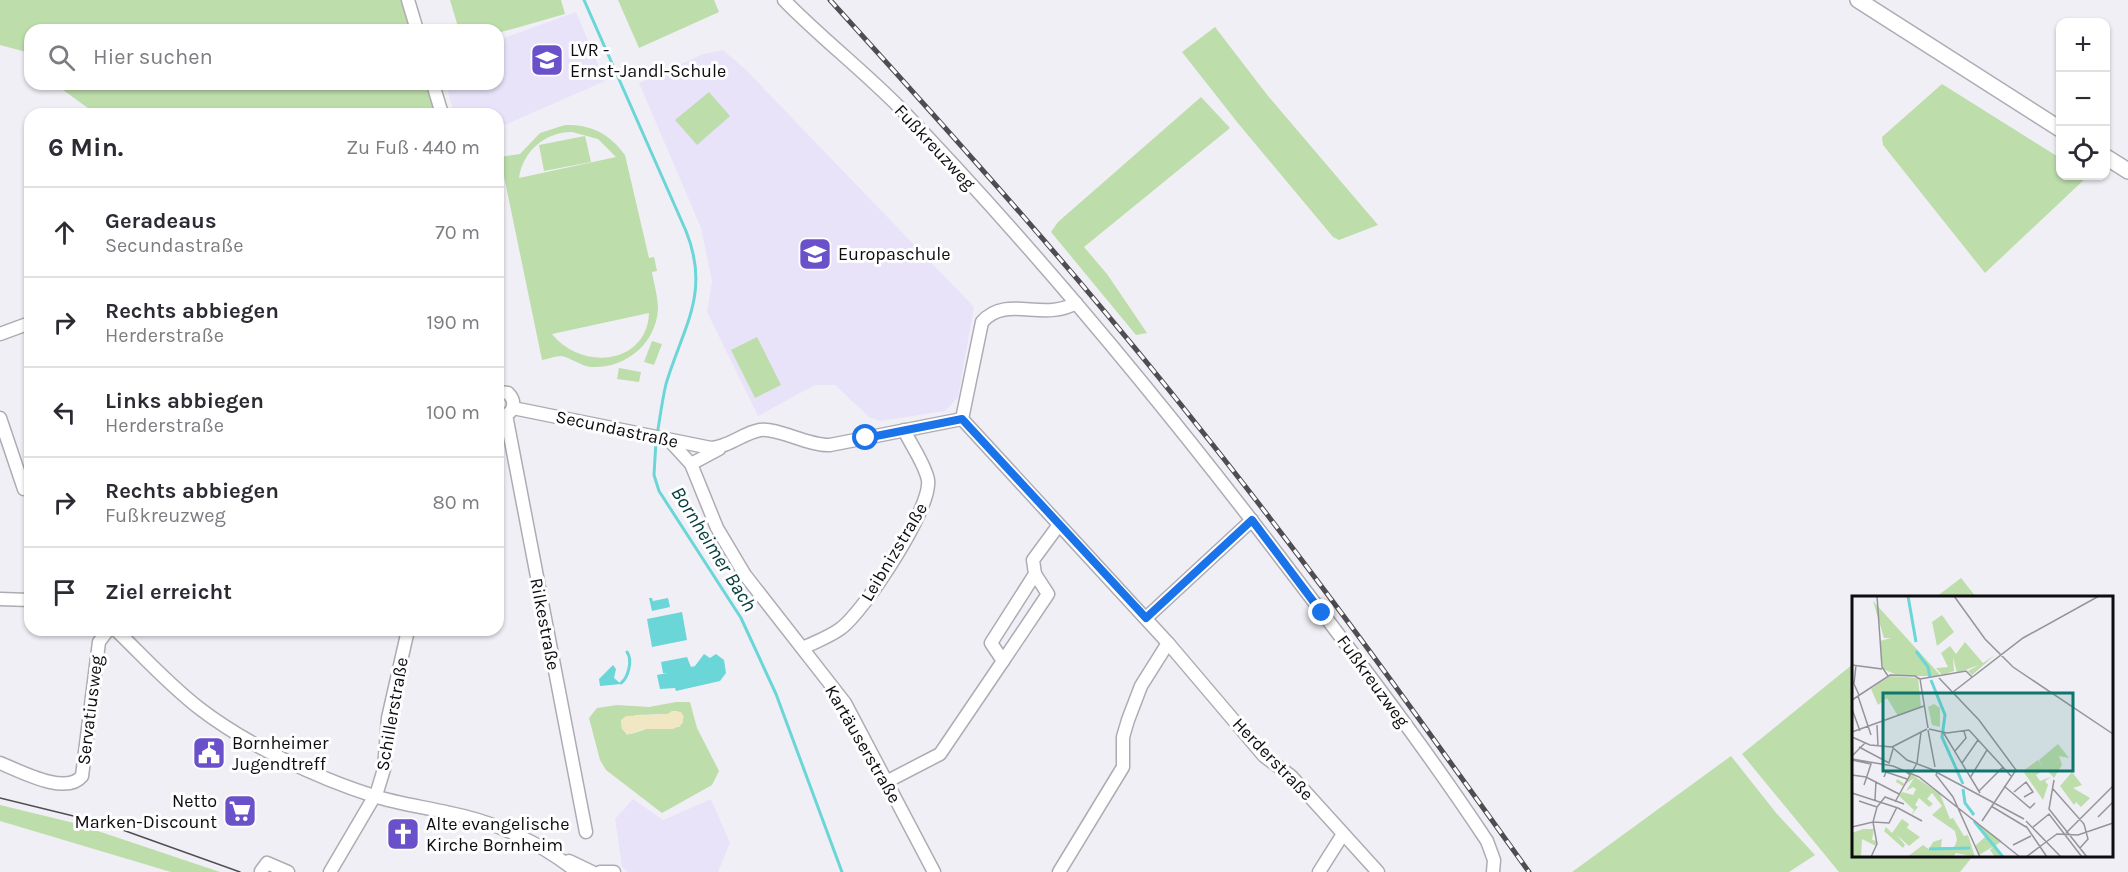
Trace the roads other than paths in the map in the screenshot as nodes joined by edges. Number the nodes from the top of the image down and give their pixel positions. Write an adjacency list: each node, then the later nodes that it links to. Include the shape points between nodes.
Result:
1 (408, 0): 4 (street)
2 (784, 0): 10 (street, Fußkreuzweg, via 898,106)
3 (1858, 0): 7 (main road)
4 (415, 24)
5 (435, 90): 6 (street)
6 (440, 108)
7 (2056, 126)
8 (2110, 160): 9 (main road)
9 (2128, 171)
10 (1076, 303): 16 (street, via 1053,312 1012,308 997,310 986,317); 22 (street, Fußkreuzweg)
11 (24, 325): 12 (street)
12 (0, 334)
13 (504, 391): 14 (street, via 511,396)
14 (506, 413): 18 (street, Secundastraße); 37 (street, Rilkestraße)
15 (0, 418): 21 (street)
16 (962, 419): 17 (street, Secundastraße); 23 (street, Herderstraße)
17 (904, 430): 19 (street, Secundastraße, via 819,446 761,430); 32 (street, Leibnizstraße, via 928,480 926,501 880,582 856,615 840,629)
18 (668, 440): 19 (street, Secundastraße); 20 (street, Kartäuserstraße)
19 (720, 448): 20 (street, Secundastraße)
20 (691, 464): 32 (street, Kartäuserstraße, via 717,528 745,575)
21 (24, 489)
22 (1252, 520): 27 (street); 51 (street, Fußkreuzweg, via 1474,822 1487,841 1494,860)
23 (1058, 526): 24 (street, via 1034,560); 27 (street, Herderstraße)
24 (1035, 574): 33 (street, via 991,643); 33 (street, via 1048,594)
25 (0, 599): 26 (street)
26 (24, 600)
27 (1146, 618): 31 (street, Herderstraße)
28 (104, 636): 34 (street, Servatiusweg, via 99,642 82,776 66,785)
29 (122, 636): 36 (street, via 171,684 221,722 301,766)
30 (407, 636): 36 (street, Schillerstraße, via 388,718 384,769)
31 (1168, 643): 38 (street, Herderstraße, via 1264,756 1291,776); 48 (street, via 1141,686 1128,720 1122,737 1123,767)
32 (803, 648): 35 (street, Kartäuserstraße, via 844,703)
33 (1003, 661): 35 (street, via 940,754)
34 (0, 763)
35 (886, 782): 47 (street, Kartäuserstraße)
36 (373, 796): 39 (street, via 497,827); 42 (street, Schillerstraße)
37 (586, 832)
38 (1343, 834): 49 (street); 50 (street, Herderstraße)
39 (562, 860): 43 (street); 44 (street)
40 (261, 871): 41 (street, via 267,863)
41 (288, 872)
42 (330, 872)
43 (577, 872)
44 (592, 872)
45 (600, 872): 46 (street)
46 (614, 872)
47 (934, 872)
48 (1059, 872)
49 (1319, 872)
50 (1378, 872)
51 (1493, 872)

